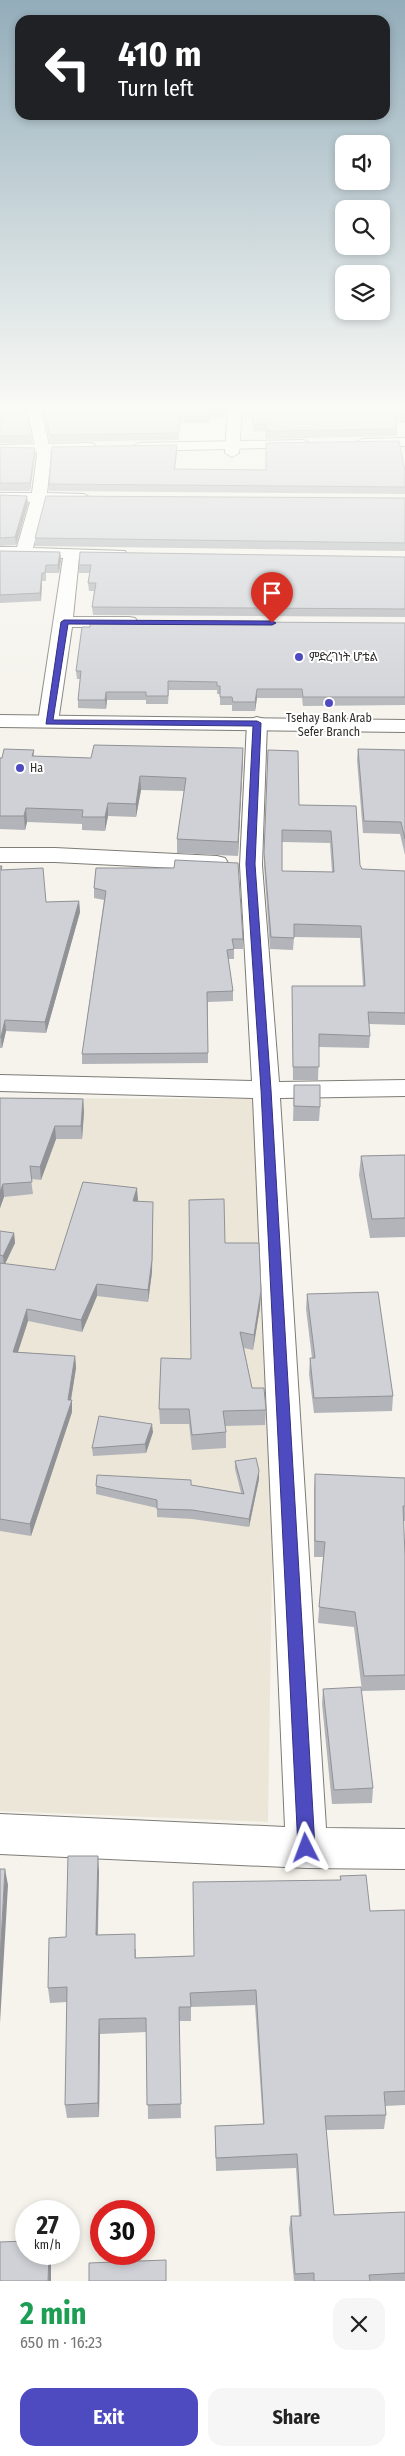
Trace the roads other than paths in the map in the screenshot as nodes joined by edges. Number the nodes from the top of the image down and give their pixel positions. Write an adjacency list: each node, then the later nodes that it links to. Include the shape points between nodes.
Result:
1 (34, 514): 3 (street)
2 (0, 552): 3 (street)
3 (24, 552): 4 (street)
4 (72, 553): 5 (street); 6 (street)
5 (131, 554)
6 (64, 622): 7 (street); 9 (street)
7 (142, 622)
8 (0, 721): 9 (street)
9 (48, 722): 10 (street)
10 (257, 723): 11 (street); 13 (street)
11 (405, 726)
12 (0, 856): 13 (street)
13 (251, 864): 16 (street)
14 (0, 1083): 16 (street)
15 (405, 1088): 16 (street)
16 (266, 1090): 18 (street)
17 (0, 1834): 18 (street)
18 (306, 1848): 19 (street)
19 (405, 1849)

